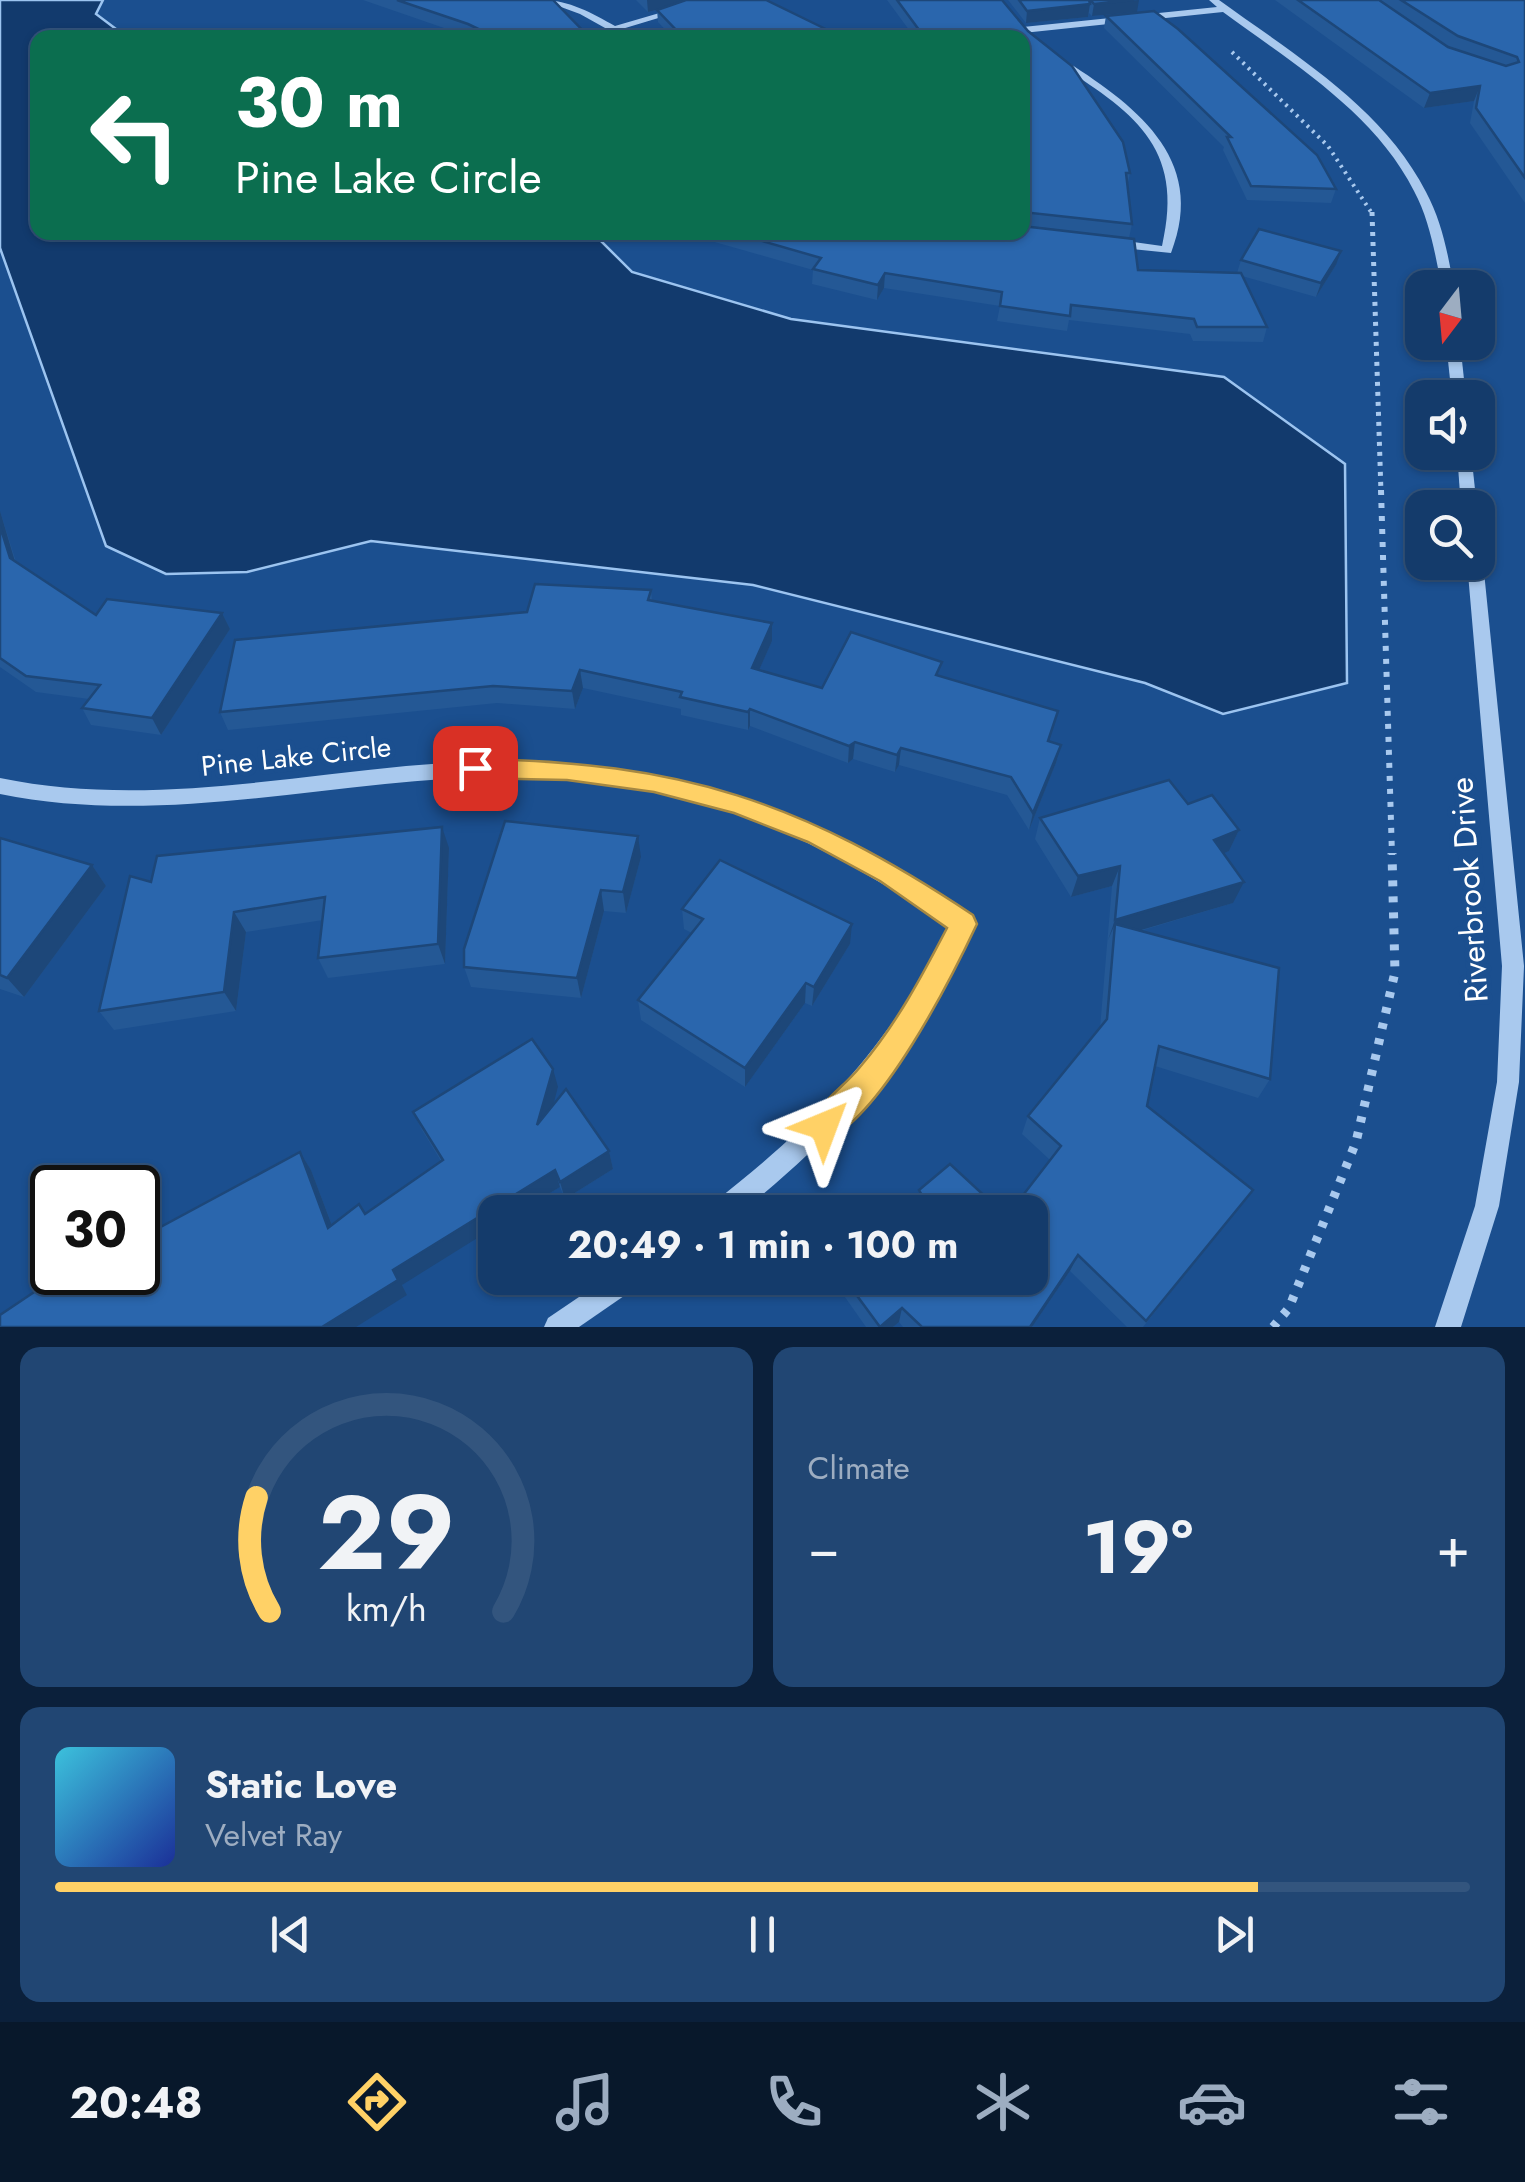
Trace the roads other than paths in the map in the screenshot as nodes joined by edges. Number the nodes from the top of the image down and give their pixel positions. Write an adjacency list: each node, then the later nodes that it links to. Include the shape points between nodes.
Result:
1 (546, 0): 6 (street)
2 (714, 0): 6 (street)
3 (1213, 0): 4 (street)
4 (1225, 8): 8 (street); 13 (street, via 1349,102 1403,158 1438,227)
5 (1013, 19): 8 (street)
6 (616, 28): 7 (street)
7 (619, 30)
8 (1023, 30)
9 (1030, 37): 10 (street)
10 (1034, 41)
11 (1045, 50): 12 (street, via 1140,120 1172,168 1177,221 1167,250)
12 (1092, 241)
13 (1445, 270)
14 (1477, 580): 19 (street, Riverbrook Drive, via 1512,966 1508,1082 1487,1206)
15 (0, 786): 16 (street, Pine Lake Circle, via 96,799 174,798 475,768 567,770 654,782 738,804 818,835 889,873 963,924 925,1001 871,1077 800,1150)
16 (743, 1195)
17 (603, 1295): 18 (street)
18 (557, 1327)
19 (1448, 1327)

